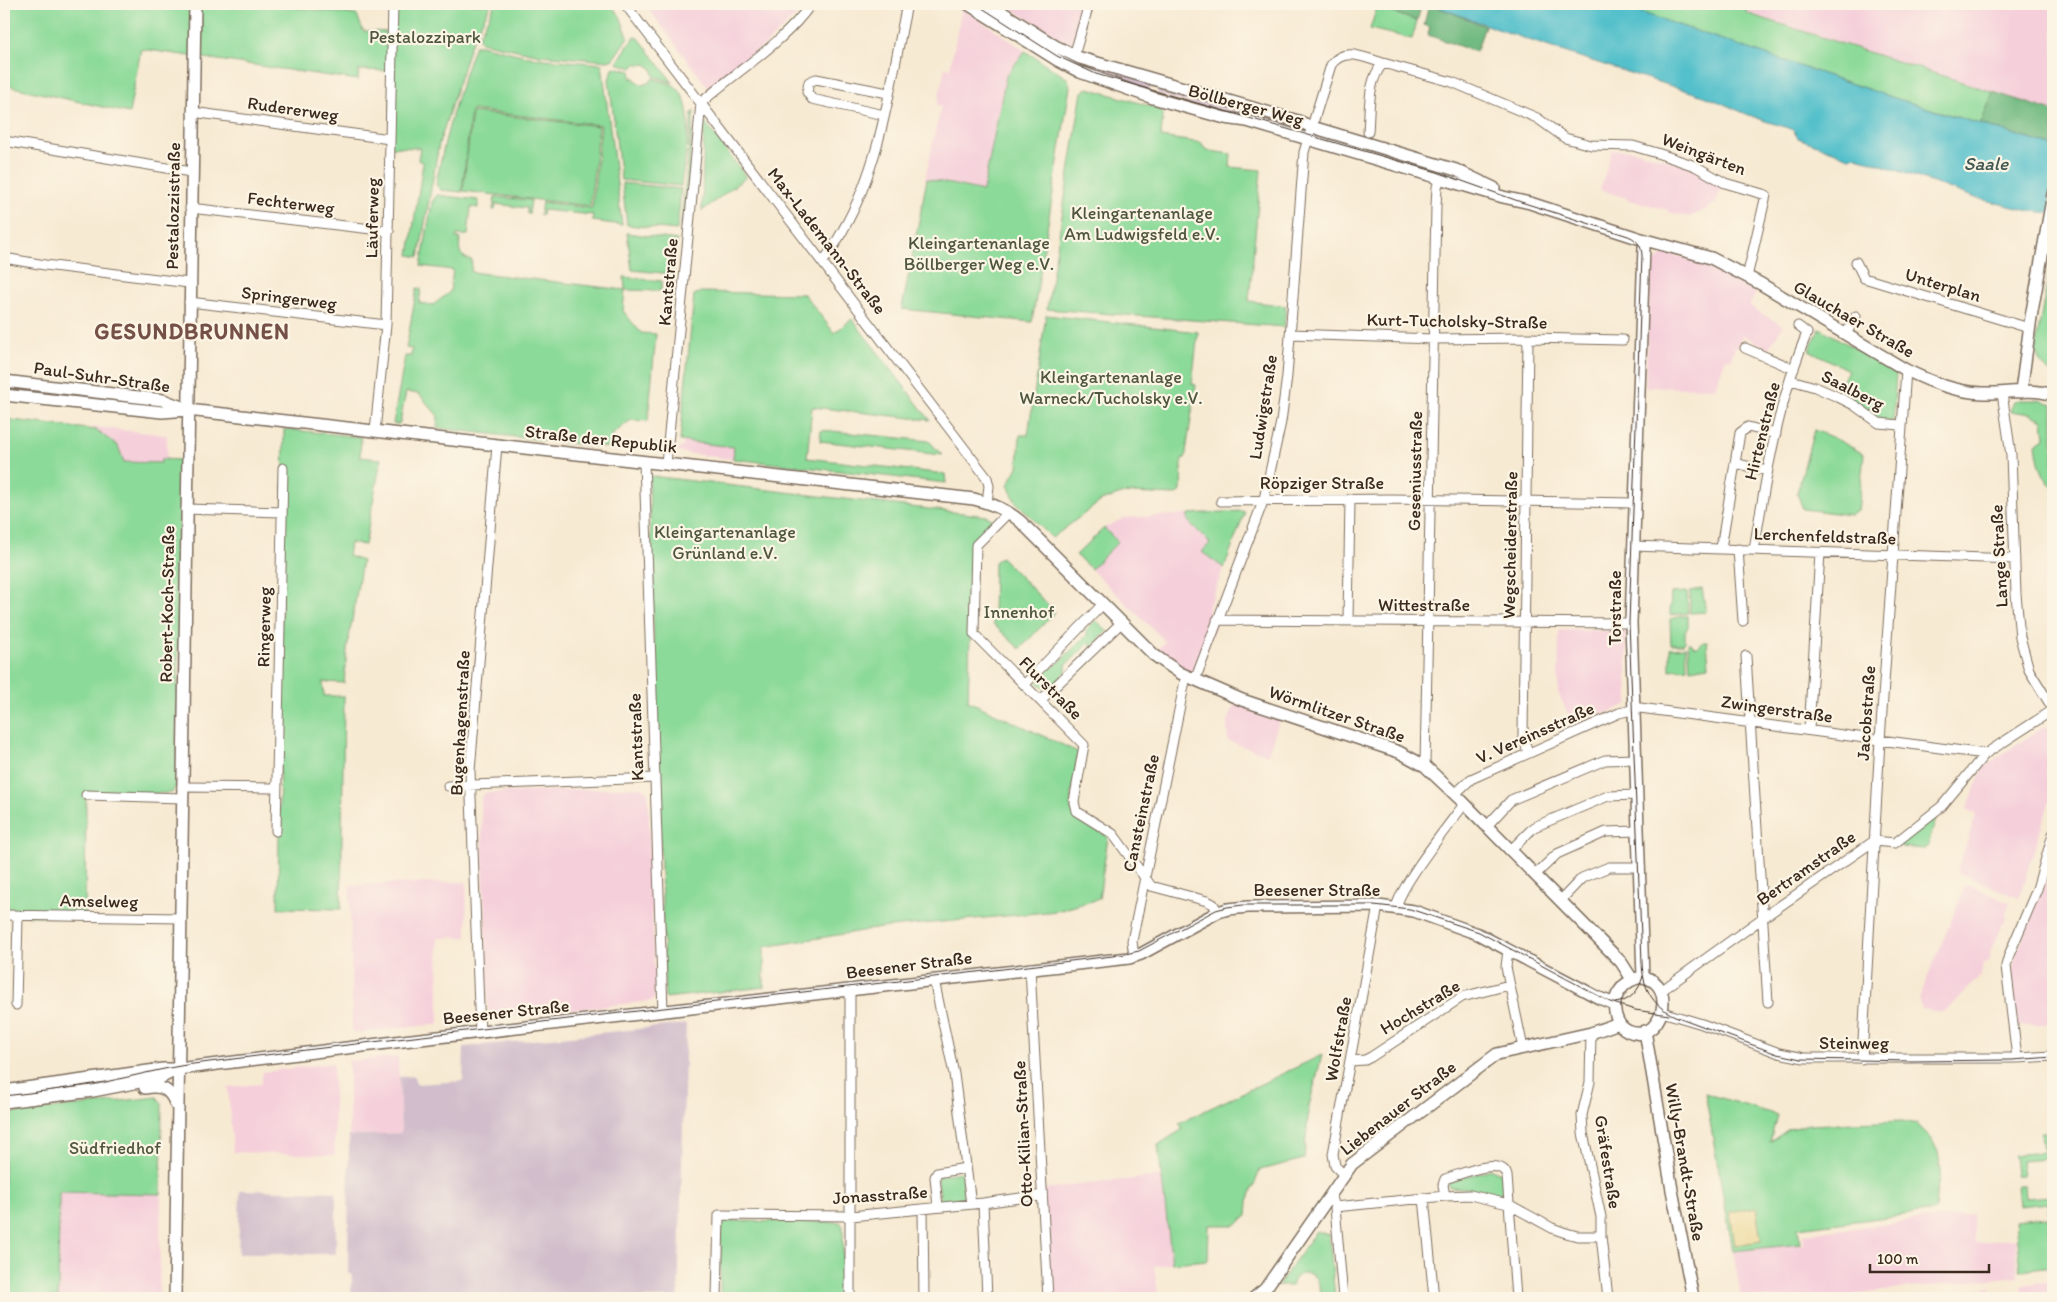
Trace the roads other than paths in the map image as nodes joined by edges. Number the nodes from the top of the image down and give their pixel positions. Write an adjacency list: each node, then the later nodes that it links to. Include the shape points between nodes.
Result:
1 (194, 4): 13 (street, Pestalozzistraße)
2 (393, 4): 17 (street, Läuferweg)
3 (625, 4): 12 (street, Max-Lademann-Straße)
4 (811, 4): 12 (street, via 776,42)
5 (907, 4): 11 (street)
6 (968, 4): 18 (street, Böllberger Weg, via 1080,72 1153,98 1225,118 1247,120)
7 (989, 4): 9 (street, Böllberger Weg)
8 (1090, 4): 9 (street)
9 (1074, 56): 15 (street, Böllberger Weg, via 1298,120)
10 (1383, 63): 15 (street, Weingärten, via 1349,54 1339,56 1332,65); 16 (street, via 1372,83); 30 (street, Weingärten, via 1452,82 1537,118 1565,138 1591,145 1633,146 1696,166 1725,183 1766,195)
11 (888, 93): 14 (street); 14 (street, via 816,79 809,82 807,92 812,99)
12 (700, 103): 28 (street, Max-Lademann-Straße); 58 (street, Kantstraße)
13 (192, 112): 17 (street, Rudererweg); 20 (street, Pestalozzistraße)
14 (884, 115): 28 (street, via 859,197 834,246)
15 (1312, 127): 18 (street, Ludwigstraße); 23 (street, Böllberger Weg, via 1456,170)
16 (1368, 132)
17 (390, 139): 25 (street, Läuferweg)
18 (1308, 140): 21 (street, Böllberger Weg); 37 (street, Ludwigstraße, via 1304,152)
19 (4, 141): 20 (street)
20 (191, 172): 24 (street, Pestalozzistraße)
21 (1440, 178): 23 (street, Böllberger Weg); 40 (street, Geseniusstraße, via 1436,206)
22 (2053, 194): 36 (street)
23 (1530, 202): 26 (street, Böllberger Weg)
24 (190, 208): 25 (street, Fechterweg); 31 (street, Pestalozzistraße)
25 (389, 231): 34 (street, Läuferweg)
26 (1646, 240): 30 (street, Glauchaer Straße, via 1711,258); 67 (street, Torstraße)
27 (4, 258): 31 (street)
28 (822, 262): 65 (street, Max-Lademann-Straße, via 987,478)
29 (1856, 262): 36 (street, Unterplan, via 1864,278)
30 (1747, 277): 38 (street, Glauchaer Straße)
31 (189, 283): 32 (street, Pestalozzistraße)
32 (189, 302): 34 (street, Springerweg); 51 (street, Pestalozzistraße)
33 (1856, 316): 38 (street)
34 (386, 325): 53 (street, Läuferweg)
35 (1798, 326): 43 (street, Hirtenstraße, via 1808,333)
36 (2029, 328): 47 (street)
37 (1290, 334): 40 (street, Kurt-Tucholsky-Straße); 61 (street, Ludwigstraße, via 1281,422)
38 (1846, 334): 44 (street, Glauchaer Straße)
39 (1528, 338): 40 (street, Kurt-Tucholsky-Straße); 41 (street, Kurt-Tucholsky-Straße); 66 (street, Wegscheiderstraße)
40 (1434, 339): 63 (street, Geseniusstraße)
41 (1623, 340)
42 (1745, 348): 43 (street)
43 (1794, 369): 45 (street, Hirtenstraße)
44 (1906, 370): 48 (street, Glauchaer Straße, via 1947,387); 52 (street, Jacobstraße)
45 (1790, 380): 52 (street, Saalberg, via 1838,397 1879,423); 54 (street, Hirtenstraße)
46 (4, 381): 51 (street, Paul-Suhr-Straße, via 163,400)
47 (2021, 392): 48 (street, Glauchaer Straße); 50 (street, Glauchaer Straße, via 2038,391)
48 (2002, 393): 77 (street, Lange Straße, via 2011,454)
49 (4, 395): 51 (street, Paul-Suhr-Straße, via 162,412)
50 (2053, 395)
51 (188, 410): 53 (street, Straße der Republik); 68 (street, Robert-Koch-Straße)
52 (1900, 425): 76 (street, Jacobstraße)
53 (375, 431): 55 (street, Straße der Republik)
54 (1776, 434): 57 (street, via 1748,427 1740,433); 60 (street, Hirtenstraße)
55 (497, 445): 56 (street, Straße der Republik); 100 (street, Bugenhagenstraße)
56 (644, 462): 58 (street, Straße der Republik); 99 (street, Kantstraße)
57 (1735, 463): 60 (street); 72 (street)
58 (666, 464): 65 (street, Straße der Republik)
59 (283, 468): 69 (street, Ringerweg)
60 (1767, 471): 74 (street, Hirtenstraße)
61 (1264, 499): 62 (street, Röpziger Straße); 64 (street, Röpziger Straße); 79 (street, Ludwigstraße)
62 (1350, 499): 63 (street, Röpziger Straße); 80 (street)
63 (1430, 499): 66 (street, Röpziger Straße); 81 (street, Geseniusstraße)
64 (1220, 500)
65 (986, 502): 70 (street, Straße der Republik)
66 (1527, 502): 67 (street, Röpziger Straße); 84 (street, Wegscheiderstraße)
67 (1634, 503): 71 (street, Torstraße)
68 (186, 509): 69 (street); 103 (street, Robert-Koch-Straße)
69 (282, 512): 102 (street, Ringerweg)
70 (1008, 512): 78 (street, Wörmlitzer Straße); 88 (street, Flurstraße, via 976,545 974,634)
71 (1633, 546): 72 (street, Lerchenfeldstraße); 85 (street, Torstraße)
72 (1721, 548): 73 (street, Lerchenfeldstraße)
73 (1738, 549): 74 (street, Lerchenfeldstraße); 82 (street)
74 (1754, 550): 75 (street, Lerchenfeldstraße)
75 (1820, 553): 76 (street, Lerchenfeldstraße); 93 (street)
76 (1892, 555): 77 (street, Lerchenfeldstraße); 94 (street, Jacobstraße)
77 (2015, 559): 90 (street, Lange Straße, via 2023,651 2029,670)
78 (1103, 604): 83 (street, Wörmlitzer Straße); 88 (street)
79 (1217, 620): 80 (street, Wittestraße); 87 (street, Ludwigstraße)
80 (1348, 621): 81 (street, Wittestraße)
81 (1428, 621): 84 (street, Wittestraße); 98 (street, Geseniusstraße)
82 (1743, 621)
83 (1122, 622): 87 (street, Wörmlitzer Straße, via 1159,660); 89 (street)
84 (1525, 623): 85 (street, Wittestraße); 95 (street, Wegscheiderstraße, via 1523,736)
85 (1631, 624): 91 (street, Torstraße)
86 (1746, 656): 92 (street)
87 (1190, 678): 98 (street, Wörmlitzer Straße, via 1242,700 1399,752); 116 (street, Cansteinstraße)
88 (1025, 684): 89 (street, Flurstraße)
89 (1041, 700): 116 (street, Flurstraße, via 1084,745 1074,802 1076,811 1113,834)
90 (2053, 709): 96 (street)
91 (1634, 710): 92 (street, Zwingerstraße, via 1665,710); 95 (street, V. Vereinsstraße); 97 (street, Torstraße)
92 (1750, 722): 93 (street, Zwingerstraße); 123 (street)
93 (1809, 730): 94 (street, Zwingerstraße)
94 (1880, 740): 96 (street, Zwingerstraße); 112 (street, Jacobstraße)
95 (1528, 753): 104 (street, V. Vereinsstraße, via 1471,779)
96 (1985, 754): 112 (street, Bertramstraße, via 1942,806 1895,843)
97 (1635, 758): 106 (street, Torstraße); 108 (street, via 1605,760 1511,800)
98 (1425, 766): 104 (street, Wörmlitzer Straße)
99 (654, 778): 100 (street); 136 (street, Kantstraße)
100 (471, 785): 101 (street); 140 (street, Bugenhagenstraße)
101 (448, 786)
102 (277, 788): 103 (street); 109 (street, Ringerweg)
103 (182, 792): 105 (street); 124 (street, Robert-Koch-Straße)
104 (1455, 794): 107 (street, Wörmlitzer Straße)
105 (86, 795)
106 (1637, 795): 110 (street, Torstraße); 113 (street, via 1608,796 1534,827)
107 (1465, 803): 108 (street, Wörmlitzer Straße); 119 (street, via 1400,897)
108 (1487, 826): 113 (street, Wörmlitzer Straße)
109 (276, 831)
110 (1638, 831): 114 (street, Torstraße); 115 (street, via 1606,832 1557,854)
111 (2053, 834): 144 (street, via 2037,889 2007,960 2006,980)
112 (1874, 841): 123 (street, Bertramstraße); 145 (street, Jacobstraße)
113 (1510, 851): 115 (street, Wörmlitzer Straße)
114 (1640, 866): 117 (street, via 1608,868 1582,878); 128 (street, Torstraße)
115 (1534, 875): 117 (street, Wörmlitzer Straße)
116 (1145, 876): 120 (street, via 1152,886 1208,901); 126 (street, Cansteinstraße, via 1132,944)
117 (1560, 901): 128 (street, Wörmlitzer Straße)
118 (1378, 906): 119 (street, Beesener Straße); 120 (street, Beesener Straße, via 1248,907); 146 (street, Wolfstraße)
119 (1396, 908): 125 (street, Beesener Straße, via 1458,926)
120 (1218, 912): 126 (street, Beesener Straße)
121 (4, 915): 122 (street, Amselweg)
122 (18, 915): 124 (street, Amselweg); 135 (street)
123 (1764, 917): 132 (street, Bertramstraße); 133 (street)
124 (180, 918): 147 (street, Robert-Koch-Straße)
125 (1508, 950): 130 (street); 134 (street, Beesener Straße)
126 (1134, 957): 127 (street, Beesener Straße)
127 (1030, 968): 129 (street, Beesener Straße); 155 (street, Otto-Kilian-Straße)
128 (1637, 978): 132 (street, via 1652,980); 134 (street, via 1622,988)
129 (934, 980): 131 (street, Beesener Straße); 152 (street, via 954,1074)
130 (1509, 985): 142 (street); 146 (street, Hochstraße, via 1462,997 1371,1057)
131 (850, 989): 136 (street, Beesener Straße); 164 (street)
132 (1661, 991): 137 (street)
133 (1768, 1002)
134 (1614, 1004): 138 (street)
135 (16, 1005)
136 (663, 1011): 140 (street, Beesener Straße)
137 (1662, 1012): 139 (street); 145 (street, Steinweg, via 1792,1057)
138 (1619, 1023): 139 (street, via 1633,1033); 141 (street, Liebenauer Straße)
139 (1645, 1031): 177 (street, Willy-Brandt-Straße)
140 (480, 1033): 147 (street, Beesener Straße)
141 (1591, 1033): 142 (street, Liebenauer Straße); 165 (street, Gräfestraße, via 1590,1082 1582,1115 1601,1216)
142 (1524, 1048): 153 (street, Liebenauer Straße, via 1497,1054)
143 (2053, 1056): 144 (street, Steinweg)
144 (2017, 1058): 145 (street, Steinweg)
145 (1862, 1059)
146 (1350, 1062): 153 (street, Wolfstraße, via 1334,1154 1335,1166)
147 (178, 1070): 148 (street, via 163,1069); 149 (street, via 160,1078); 151 (street, Robert-Koch-Straße)
148 (4, 1091)
149 (96, 1091): 150 (street); 151 (street, via 113,1094 159,1086 168,1091)
150 (4, 1102)
151 (177, 1109): 166 (street, Robert-Koch-Straße)
152 (966, 1168): 159 (street); 161 (street, via 937,1173)
153 (1343, 1174): 154 (street, Liebenauer Straße)
154 (1331, 1194): 162 (street); 172 (street, Liebenauer Straße, via 1265,1289)
155 (1042, 1195): 158 (street, Jonasstraße); 171 (street, Otto-Kilian-Straße)
156 (1445, 1196): 157 (street); 160 (street, via 1470,1195); 160 (street, via 1445,1179 1497,1166 1506,1173)
157 (1424, 1198): 162 (street); 174 (street)
158 (983, 1203): 159 (street, Jonasstraße); 170 (street)
159 (971, 1204): 161 (street, Jonasstraße)
160 (1508, 1204): 165 (street, via 1557,1230 1577,1236); 175 (street)
161 (938, 1207): 163 (street, Jonasstraße)
162 (1335, 1207): 173 (street)
163 (923, 1209): 164 (street, Jonasstraße); 169 (street)
164 (850, 1216): 167 (street, Jonasstraße, via 719,1215); 168 (street)
165 (1601, 1236): 176 (street, Gräfestraße)
166 (175, 1298)
167 (718, 1298)
168 (850, 1298)
169 (924, 1298)
170 (987, 1298)
171 (1048, 1298)
172 (1254, 1298)
173 (1343, 1298)
174 (1434, 1298)
175 (1516, 1298)
176 (1608, 1298)
177 (1693, 1298)

